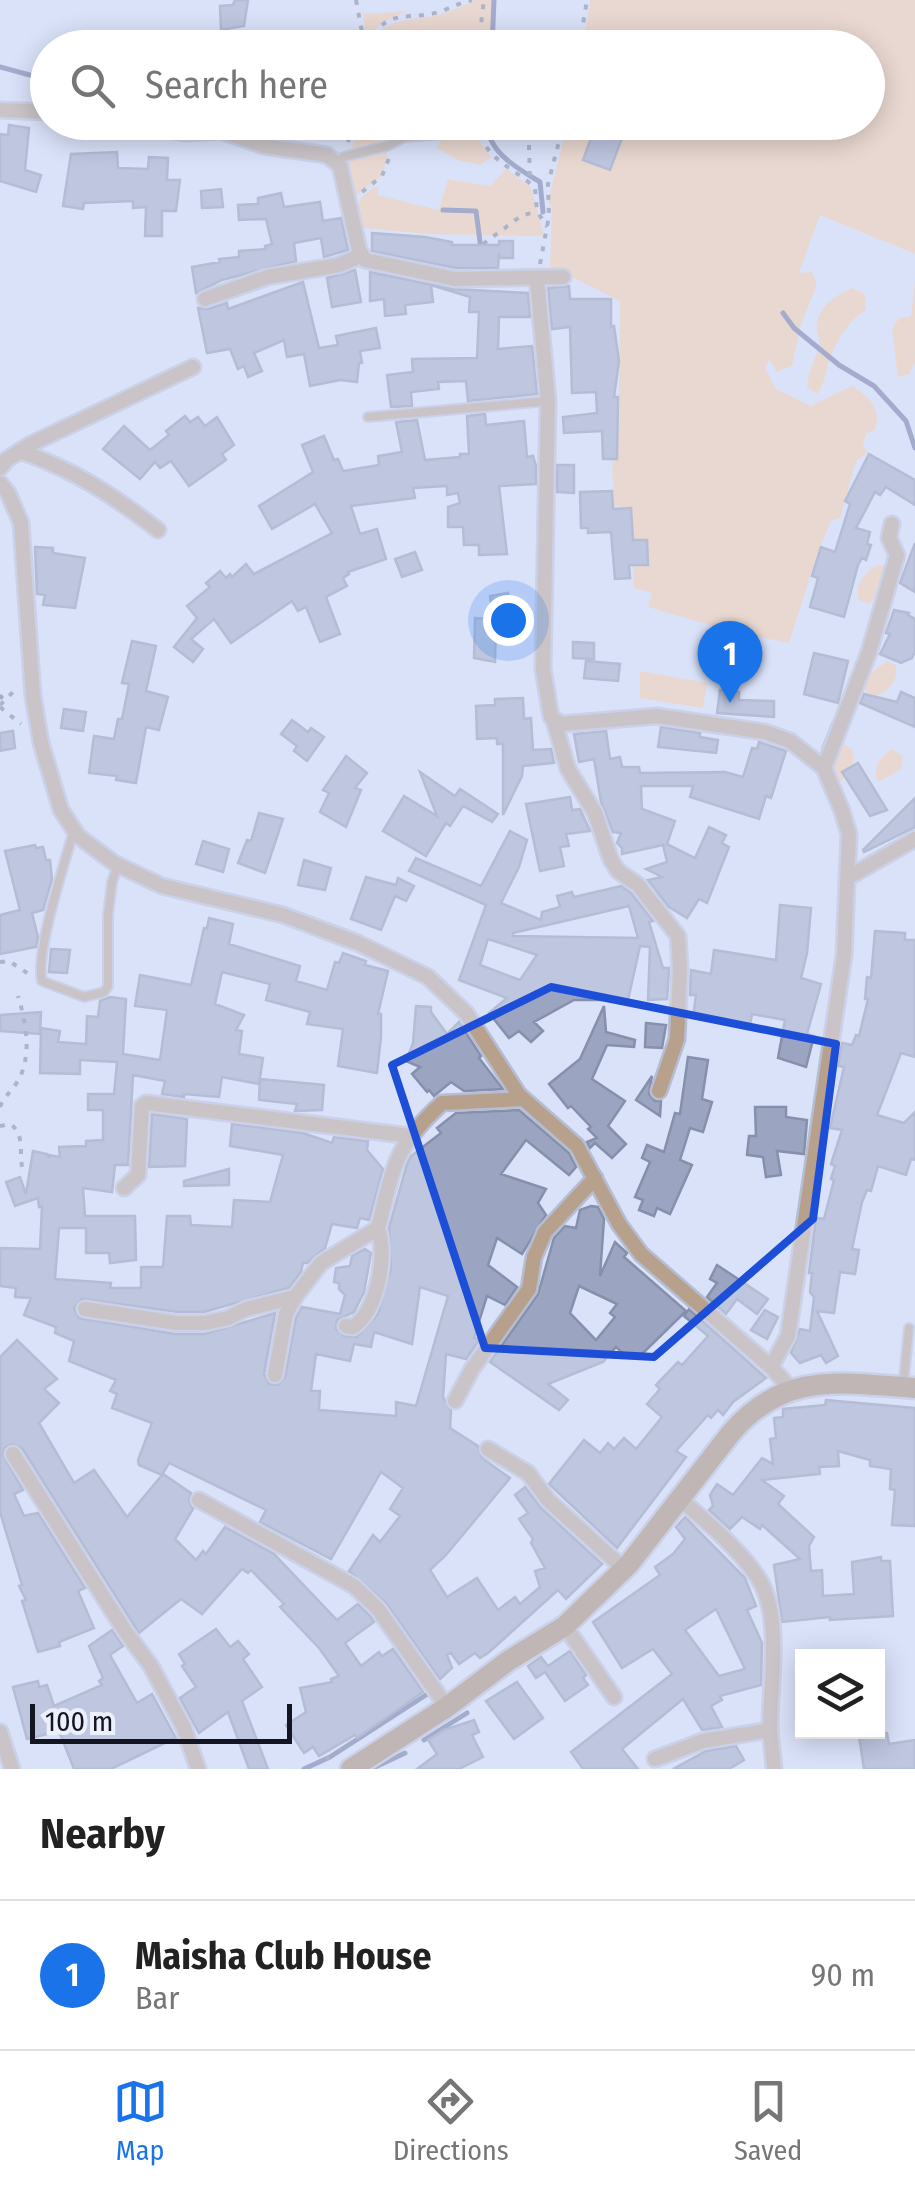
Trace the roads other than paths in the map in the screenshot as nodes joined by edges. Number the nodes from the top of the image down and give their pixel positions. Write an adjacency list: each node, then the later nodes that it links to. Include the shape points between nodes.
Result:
1 (0, 110): 2 (street)
2 (30, 111)
3 (247, 140): 6 (street, via 328,155 340,166)
4 (398, 140): 5 (lane)
5 (343, 157)
6 (362, 255): 8 (street, via 382,266 455,279); 9 (street)
7 (562, 277): 8 (street)
8 (537, 279): 11 (street)
9 (205, 298)
10 (193, 367): 13 (street)
11 (548, 402): 12 (lane); 18 (street, via 543,670)
12 (368, 417)
13 (20, 451): 14 (street); 17 (street, via 69,468)
14 (0, 468)
15 (0, 483): 20 (street, via 21,523 40,742)
16 (892, 524): 19 (street, via 889,538 897,554 869,652)
17 (158, 530)
18 (554, 720): 19 (street, via 656,716 730,726 790,741); 24 (street, via 564,758 595,813 611,860 678,936 677,1039)
19 (824, 768): 23 (street, via 847,825)
20 (74, 830): 22 (street); 22 (lane, via 42,980 84,997 108,986)
21 (915, 838): 23 (street)
22 (118, 865): 25 (street, via 162,886 283,915 428,977 466,1013)
23 (849, 877): 34 (street, via 844,955 788,1336)
24 (659, 1091)
25 (523, 1098): 26 (street, via 442,1104); 27 (street, via 577,1146)
26 (410, 1136): 28 (street, via 146,1104 138,1174); 29 (street, via 394,1164)
27 (596, 1178): 34 (street, via 641,1254); 38 (street, via 546,1232 529,1289)
28 (124, 1188)
29 (378, 1228): 30 (street, via 321,1263); 32 (street, via 382,1269 364,1320)
30 (295, 1297): 31 (street, via 205,1324); 35 (street)
31 (86, 1309)
32 (346, 1326)
33 (909, 1328): 36 (lane)
34 (770, 1368): 37 (street)
35 (275, 1375)
36 (909, 1387): 37 (street)
37 (790, 1388): 41 (street, via 746,1416)
38 (455, 1401)
39 (488, 1448): 43 (street, via 528,1473)
40 (13, 1454): 51 (street, via 151,1666)
41 (680, 1499): 43 (street); 47 (street, via 760,1579 774,1654)
42 (199, 1500): 46 (street, via 354,1586 378,1608)
43 (624, 1569): 44 (street)
44 (565, 1626): 45 (street); 46 (street)
45 (614, 1698)
46 (447, 1707): 52 (street)
47 (770, 1730): 49 (street, via 703,1741); 53 (street)
48 (0, 1732): 50 (street)
49 (655, 1759)
50 (12, 1769)
51 (198, 1769)
52 (351, 1769)
53 (774, 1769)

